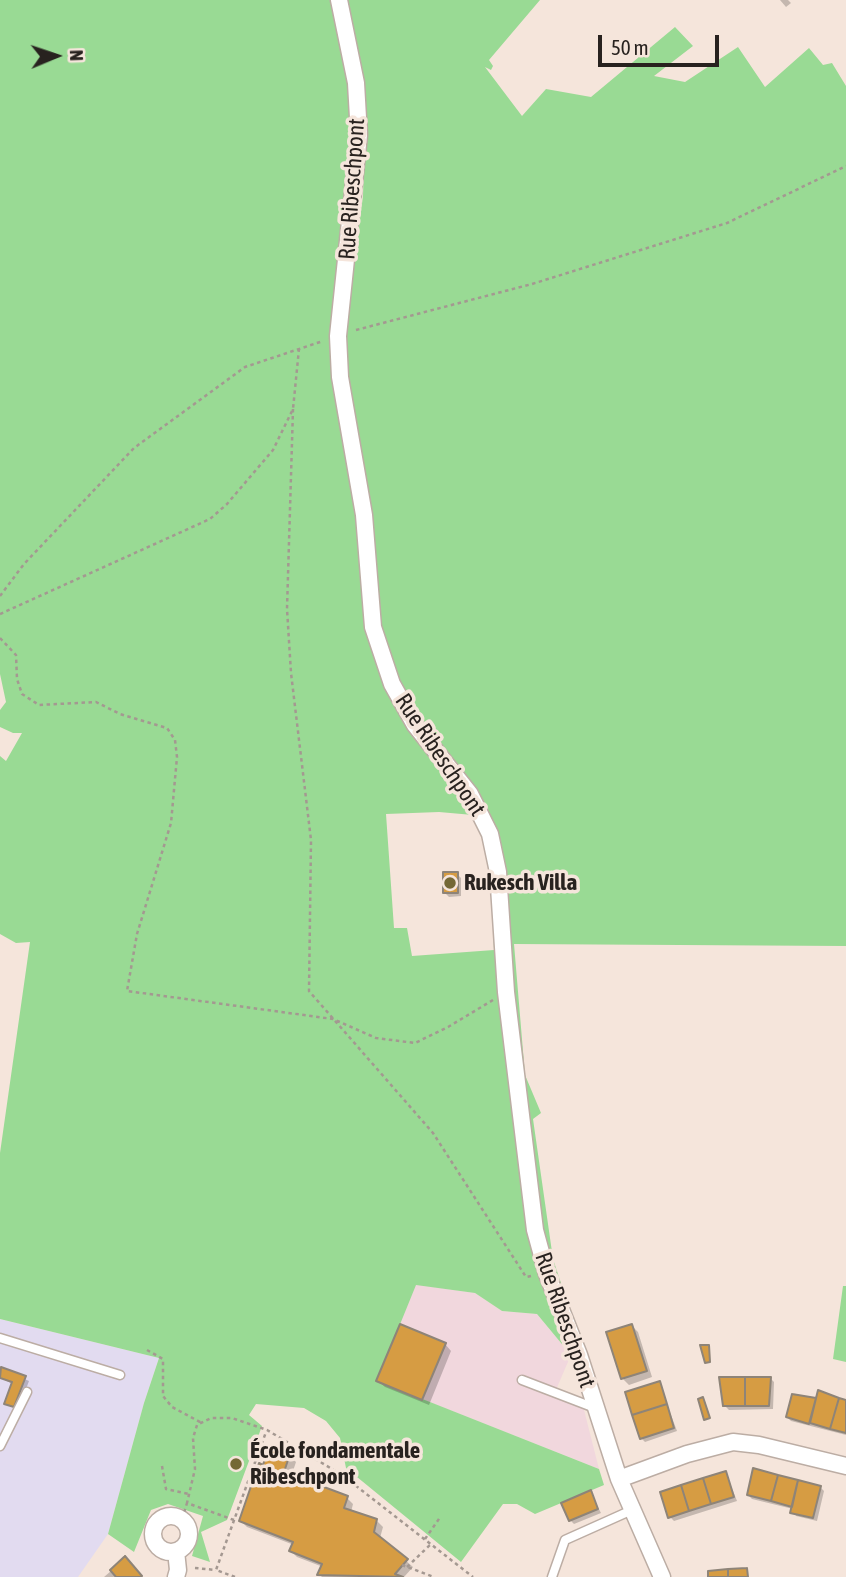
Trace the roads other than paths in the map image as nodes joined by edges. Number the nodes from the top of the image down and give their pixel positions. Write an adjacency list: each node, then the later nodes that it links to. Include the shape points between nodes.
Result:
1 (339, 0): 6 (street, Rue Ribeschpont, via 356,83 359,135 338,336 340,377 363,515 373,626 391,684 415,725 470,794 490,834 498,872 506,992 536,1230)
2 (0, 1338): 3 (lane)
3 (120, 1375)
4 (522, 1380): 6 (lane)
5 (27, 1392): 7 (lane)
6 (595, 1408): 9 (street, Rue Ribeschpont)
7 (0, 1446)
8 (846, 1466): 9 (street, via 733,1442)
9 (620, 1479): 10 (street, Rue Ribeschpont)
10 (632, 1510): 13 (lane, via 565,1540); 14 (street, Rue Ribeschpont)
11 (176, 1551): 11 (street, via 159,1548 152,1530 164,1516 184,1511 188,1539); 12 (street)
12 (177, 1574)
13 (552, 1577)
14 (662, 1577)

